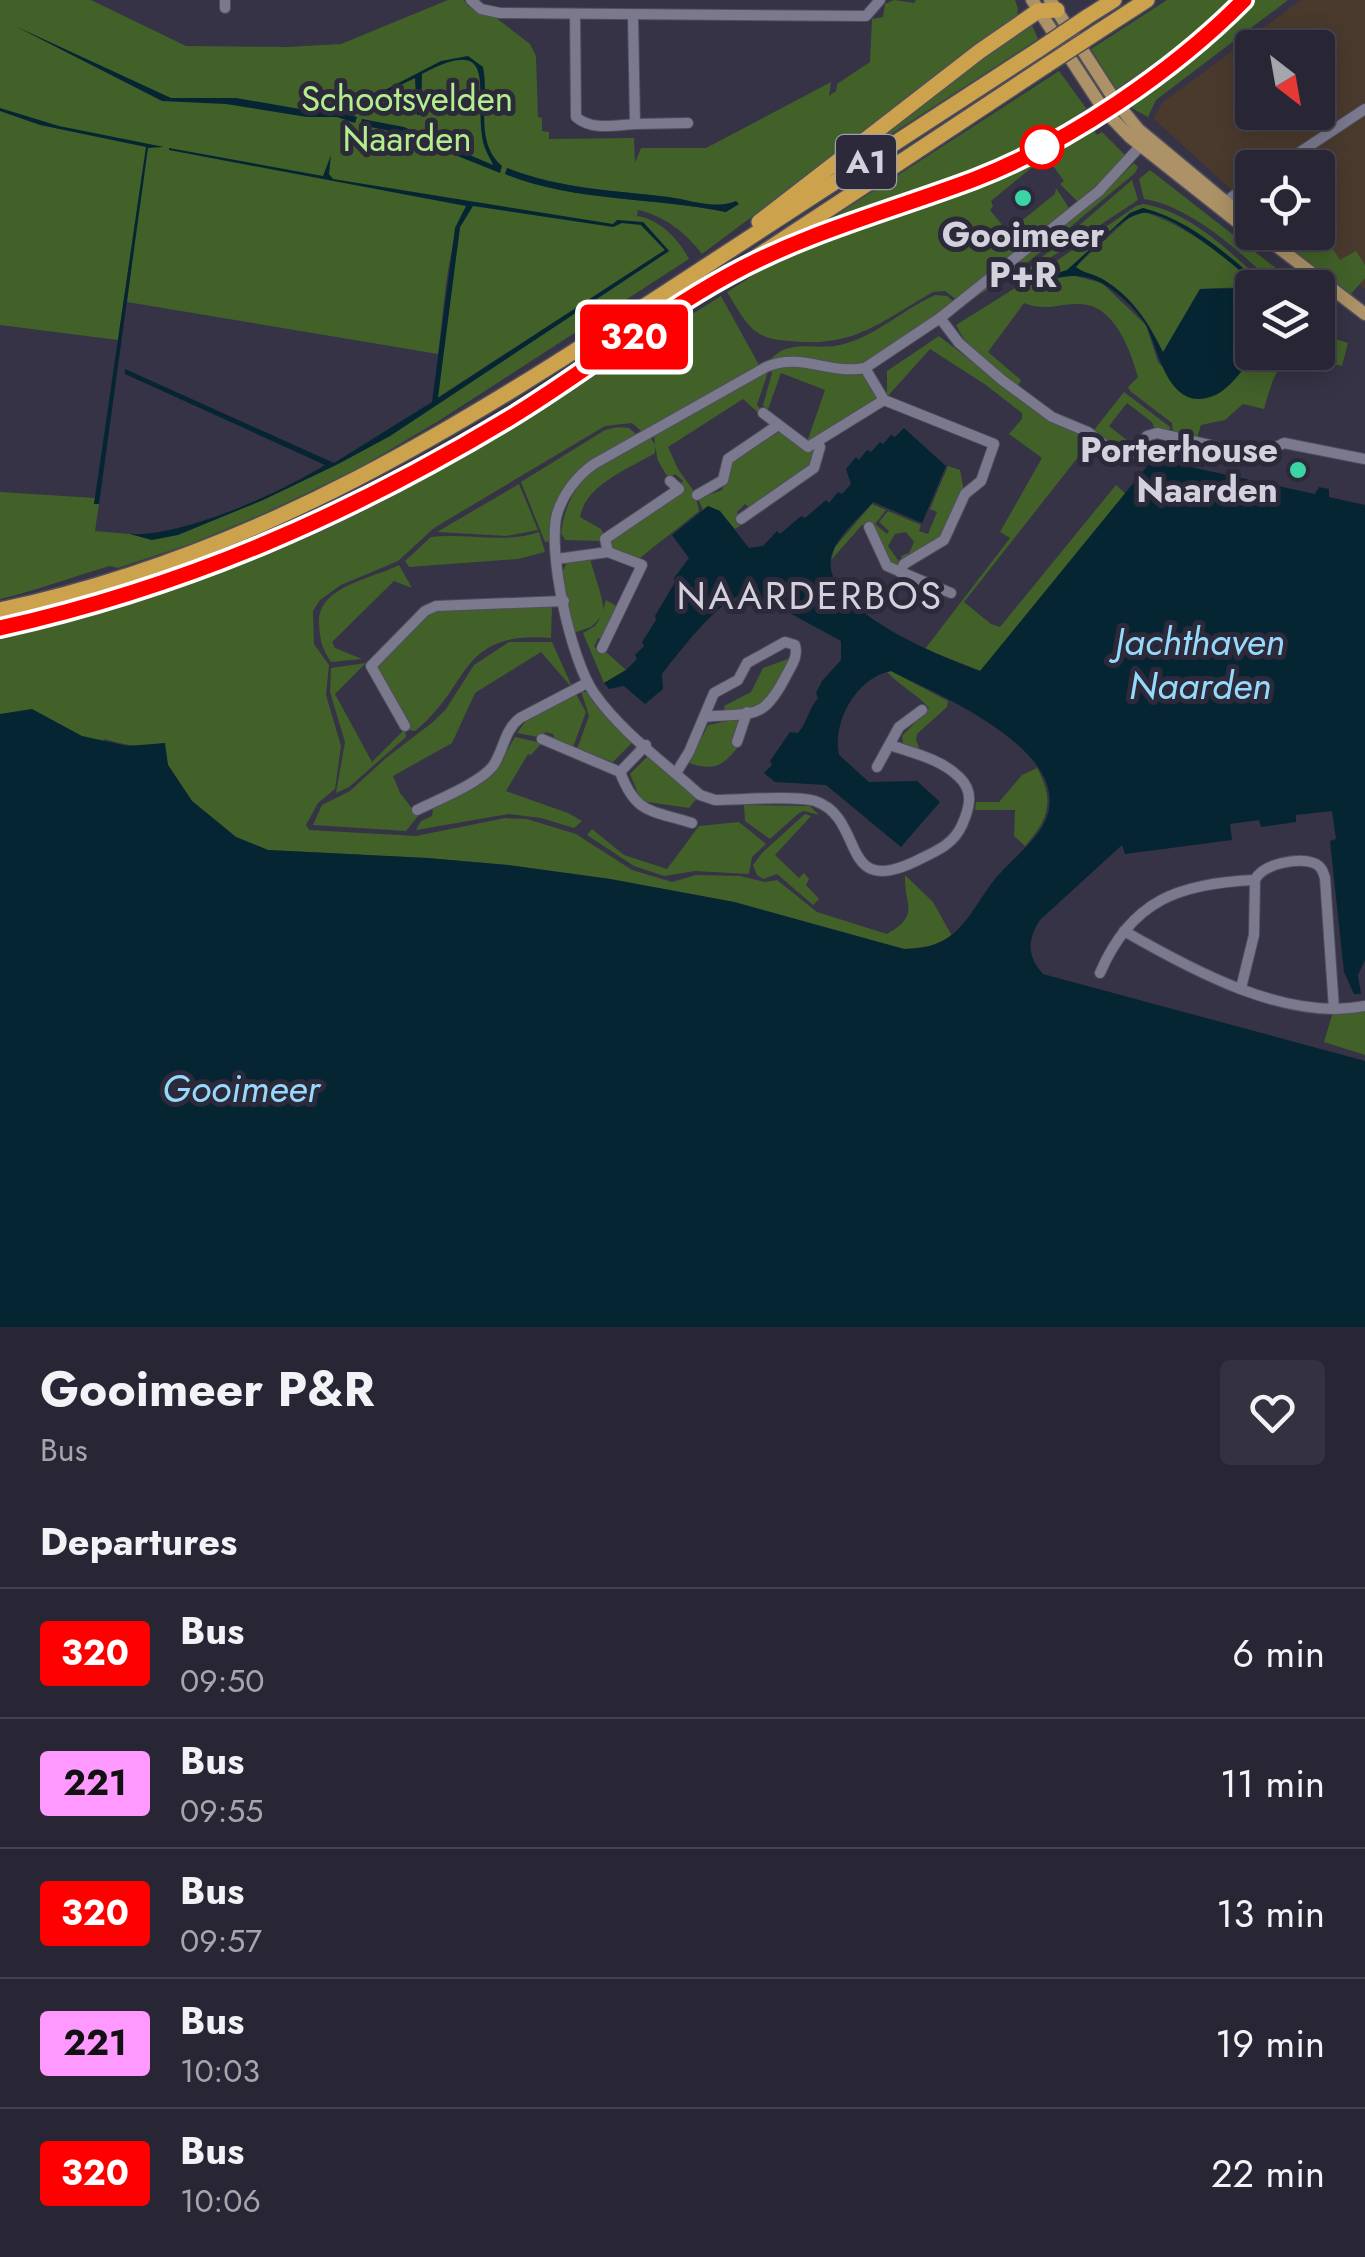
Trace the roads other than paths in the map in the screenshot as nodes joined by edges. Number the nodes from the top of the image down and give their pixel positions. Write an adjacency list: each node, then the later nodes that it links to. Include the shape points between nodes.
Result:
1 (471, 0): 8 (street, via 500,14)
2 (718, 0): 10 (street)
3 (880, 0): 10 (street, via 866,16)
4 (1114, 0): 22 (highway, A1, bridge)
5 (1147, 0): 23 (highway, A1, bridge)
6 (1244, 0): 11 (highway, A1, via 1190,51)
7 (1044, 5): 11 (main road); 22 (highway, A1)
8 (574, 14): 9 (street); 14 (street, via 576,117 602,126)
9 (633, 16): 10 (street); 14 (street)
10 (716, 16)
11 (1110, 106): 15 (main road); 23 (highway, A1, via 1010,164 839,226)
12 (1365, 108): 16 (street)
13 (688, 123): 14 (street)
14 (635, 124)
15 (1145, 142): 18 (main road); 25 (street, via 1108,184)
16 (1303, 150)
17 (1235, 195): 18 (street)
18 (1220, 205): 19 (main road); 20 (main road)
19 (1235, 215)
20 (1235, 216)
21 (1282, 250): 24 (main road)
22 (693, 274): 41 (highway, A1, via 493,404 369,474 204,548)
23 (730, 275): 42 (highway, A1, via 510,418 319,522 121,597)
24 (1365, 314)
25 (940, 318): 26 (street); 31 (street, via 1002,380 1125,461 1157,433 1258,456 1284,443)
26 (865, 368): 27 (street); 37 (street, via 775,362 594,464 560,507)
27 (884, 400): 30 (street); 38 (street, via 994,444 944,540)
28 (763, 413): 29 (street)
29 (778, 425): 30 (street, via 806,447); 33 (street, via 728,459 724,480)
30 (818, 442): 34 (street, via 814,468)
31 (1365, 459)
32 (670, 481): 36 (street, via 679,489 605,538)
33 (697, 496)
34 (741, 518)
35 (869, 527): 38 (street, via 887,566)
36 (608, 552): 37 (street); 43 (street, via 642,565)
37 (557, 558): 40 (street)
38 (900, 572): 39 (street)
39 (951, 594)
40 (564, 601): 44 (street); 48 (street, via 427,610 372,666)
41 (0, 610)
42 (0, 628)
43 (602, 648)
44 (587, 683): 51 (street); 56 (street, via 520,718 484,774)
45 (922, 710): 52 (street, via 899,727)
46 (748, 712): 47 (street); 47 (street, via 772,703 796,656 791,642 747,663 738,680 714,693); 50 (street)
47 (704, 717): 55 (street)
48 (405, 726)
49 (542, 739): 54 (street)
50 (737, 742)
51 (646, 745): 54 (street); 55 (street)
52 (890, 745): 53 (street); 55 (street, via 953,772 970,795 948,845 886,872 858,858 846,826 817,802 707,798)
53 (877, 767)
54 (620, 772): 57 (street, via 636,803)
55 (676, 773)
56 (417, 810)
57 (692, 823)
58 (1255, 880): 59 (street, via 1164,896); 61 (street, via 1254,936); 63 (street, via 1271,865 1313,863 1324,873)
59 (1124, 932): 60 (street); 61 (street)
60 (1100, 973)
61 (1241, 988): 63 (street)
62 (1365, 1006): 63 (street)
63 (1334, 1009)

